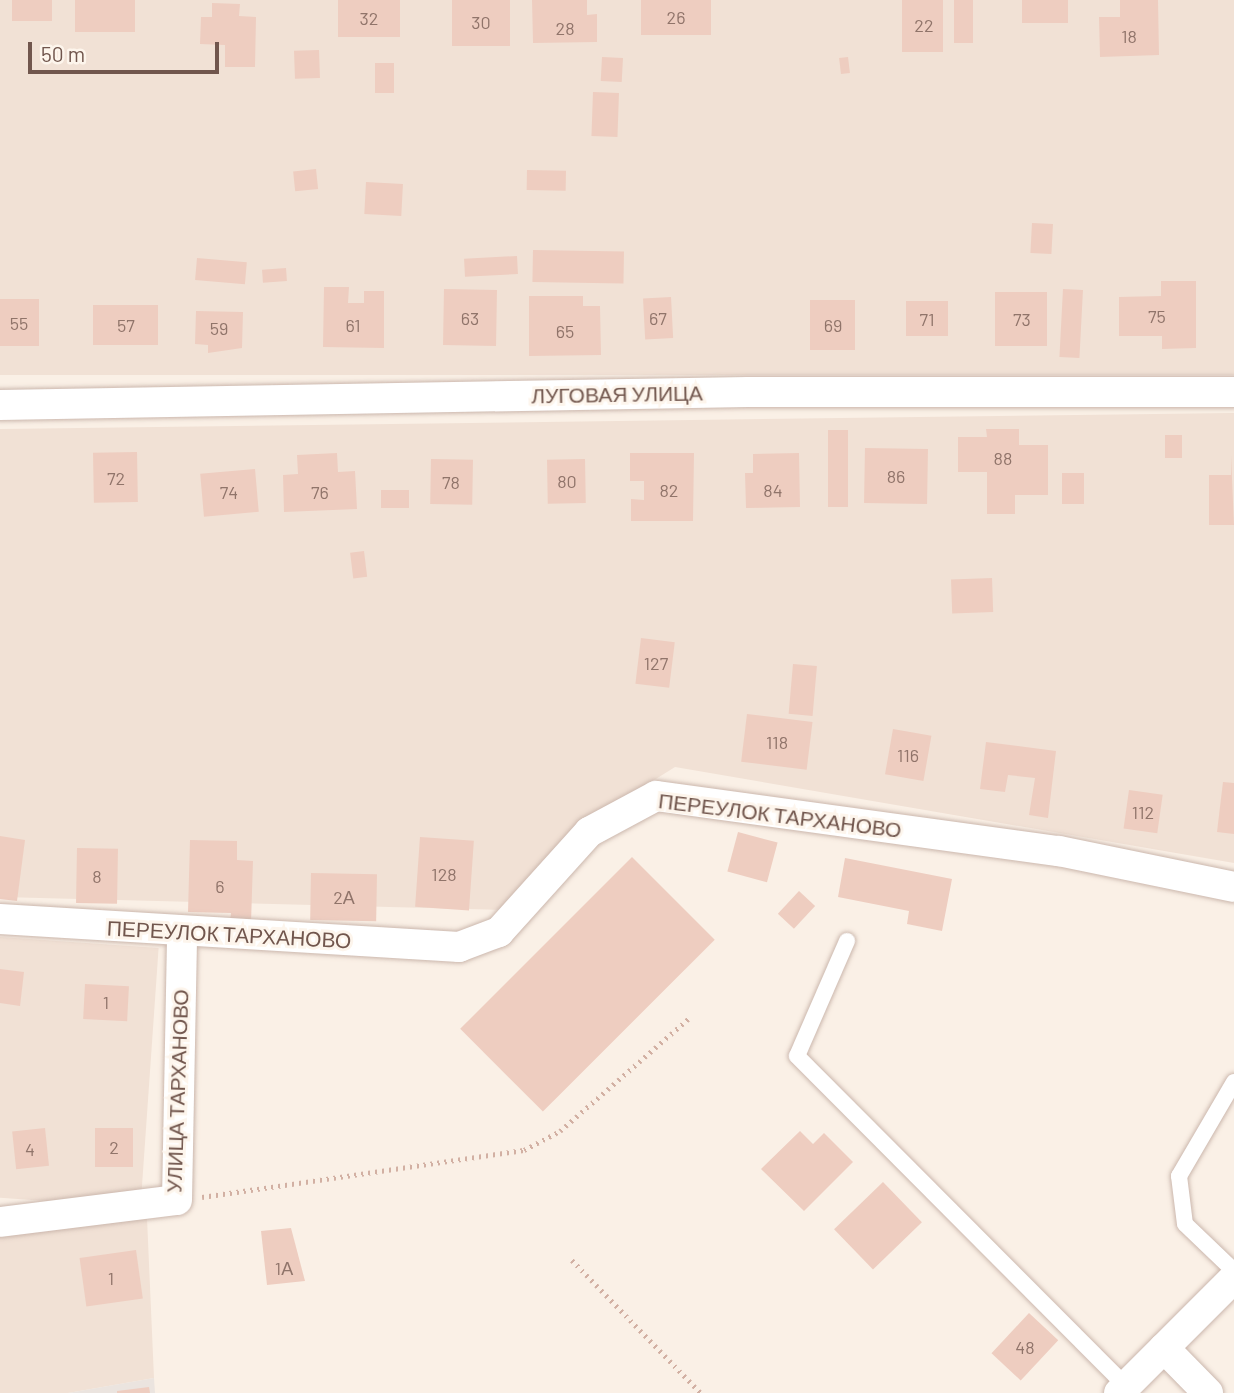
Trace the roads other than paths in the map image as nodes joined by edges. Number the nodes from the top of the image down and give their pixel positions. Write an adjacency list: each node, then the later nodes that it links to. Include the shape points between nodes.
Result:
1 (1234, 392): 2 (street, ЛУГОВАЯ УЛИЦА, via 748,392)
2 (0, 405)
3 (1234, 887): 5 (street, ПЕРЕУЛОК ТАРХАНОВО, via 1059,850 656,796 589,832 499,932 481,942 459,947)
4 (0, 919): 5 (street, ПЕРЕУЛОК ТАРХАНОВО)
5 (182, 932): 8 (street, УЛИЦА ТАРХАНОВО, via 177,1200)
6 (847, 942): 12 (lane, via 797,1056)
7 (1234, 1082): 9 (lane, via 1179,1176 1185,1223)
8 (0, 1222)
9 (1234, 1270)
10 (1234, 1278): 11 (street)
11 (1164, 1348): 12 (street); 13 (street)
12 (1122, 1390)
13 (1208, 1393)

